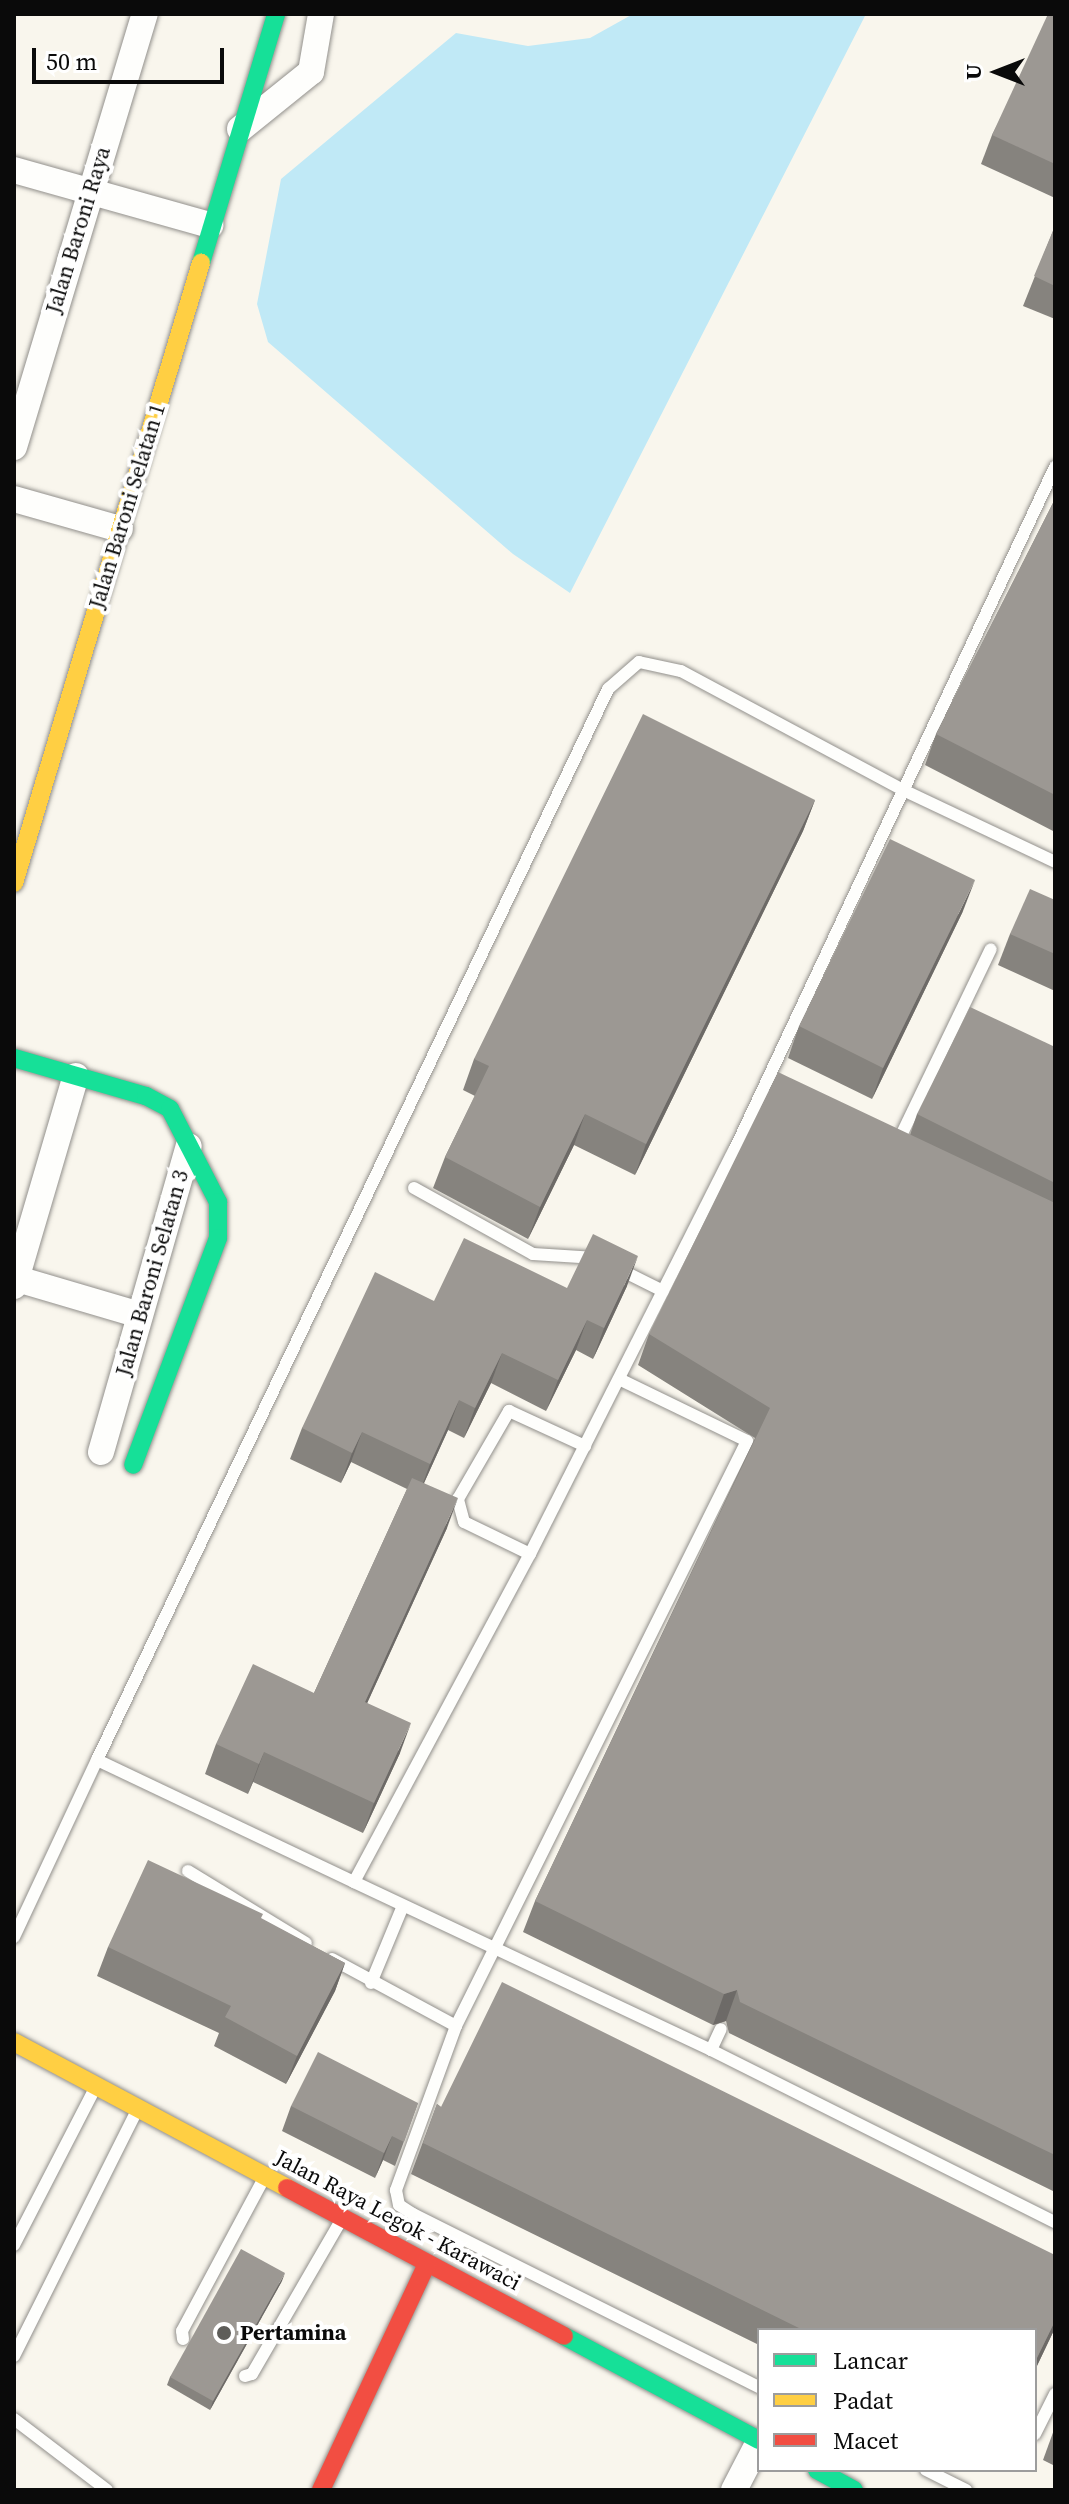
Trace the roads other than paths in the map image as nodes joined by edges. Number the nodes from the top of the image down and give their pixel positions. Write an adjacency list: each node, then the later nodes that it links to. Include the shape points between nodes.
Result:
1 (145, 14): 6 (street, Jalan Baroni Raya)
2 (276, 14): 4 (street, Jalan Baroni Selatan 1)
3 (321, 14): 4 (street, via 311,72)
4 (240, 129): 7 (street, Jalan Baroni Selatan 1)
5 (14, 170): 6 (street)
6 (89, 191): 7 (street); 8 (street, Jalan Baroni Raya)
7 (210, 225): 11 (street, Jalan Baroni Selatan 1)
8 (14, 447)
9 (1055, 467): 12 (lane)
10 (14, 499): 11 (street)
11 (120, 529): 13 (street, Jalan Baroni Selatan 1)
12 (903, 790): 14 (lane); 21 (lane); 36 (lane, via 681,671 639,662 608,689)
13 (24, 810): 15 (street, Jalan Baroni Selatan 1)
14 (1055, 862)
15 (14, 883)
16 (991, 949): 17 (lane)
17 (954, 1026): 18 (lane); 25 (lane)
18 (968, 1033)
19 (14, 1058): 20 (street)
20 (76, 1076): 24 (street, via 146,1096 170,1109); 28 (street)
21 (764, 1085): 22 (lane); 29 (lane)
22 (777, 1092)
23 (881, 1144): 25 (lane)
24 (189, 1146): 30 (street, Jalan Baroni Selatan 3); 34 (street, Jalan Baroni Selatan 3, via 218,1202 218,1238)
25 (894, 1150): 26 (lane)
26 (908, 1157)
27 (414, 1188): 29 (lane, via 533,1254 590,1255)
28 (15, 1281): 30 (street)
29 (663, 1291): 31 (lane)
30 (140, 1315): 33 (street, Jalan Baroni Selatan 3)
31 (619, 1379): 32 (lane); 41 (lane, via 749,1438)
32 (585, 1446): 35 (lane); 35 (lane, via 509,1411 458,1499 464,1522)
33 (101, 1452)
34 (133, 1465)
35 (530, 1554): 38 (lane)
36 (97, 1760): 38 (lane); 40 (lane)
37 (188, 1871): 42 (lane)
38 (354, 1882): 39 (lane)
39 (402, 1908): 41 (lane); 42 (lane)
40 (14, 1937)
41 (495, 1951): 43 (lane); 46 (lane)
42 (371, 1983): 43 (lane)
43 (456, 2026): 57 (lane, via 396,2190 399,2205)
44 (721, 2029): 46 (lane)
45 (14, 2042): 47 (street, Jalan Raya Legok - Karawaci)
46 (711, 2050): 51 (lane)
47 (97, 2083): 48 (street, Jalan Raya Legok - Karawaci); 52 (lane)
48 (138, 2106): 49 (street, Jalan Raya Legok - Karawaci); 55 (lane)
49 (266, 2175): 50 (street, Jalan Raya Legok - Karawaci); 54 (lane, via 182,2331)
50 (343, 2217): 53 (street, Jalan Raya Legok - Karawaci); 56 (lane, via 252,2374)
51 (1055, 2222)
52 (14, 2245)
53 (427, 2264): 61 (street, Jalan Raya Legok - Karawaci); 66 (street)
54 (183, 2339)
55 (14, 2356)
56 (245, 2376)
57 (757, 2386)
58 (1055, 2394): 60 (lane)
59 (14, 2419): 65 (lane)
60 (1037, 2430)
61 (757, 2440)
62 (757, 2445): 67 (street)
63 (821, 2472): 68 (street)
64 (930, 2472): 69 (lane)
65 (107, 2490)
66 (321, 2490)
67 (734, 2490)
68 (854, 2490)
69 (966, 2490)

